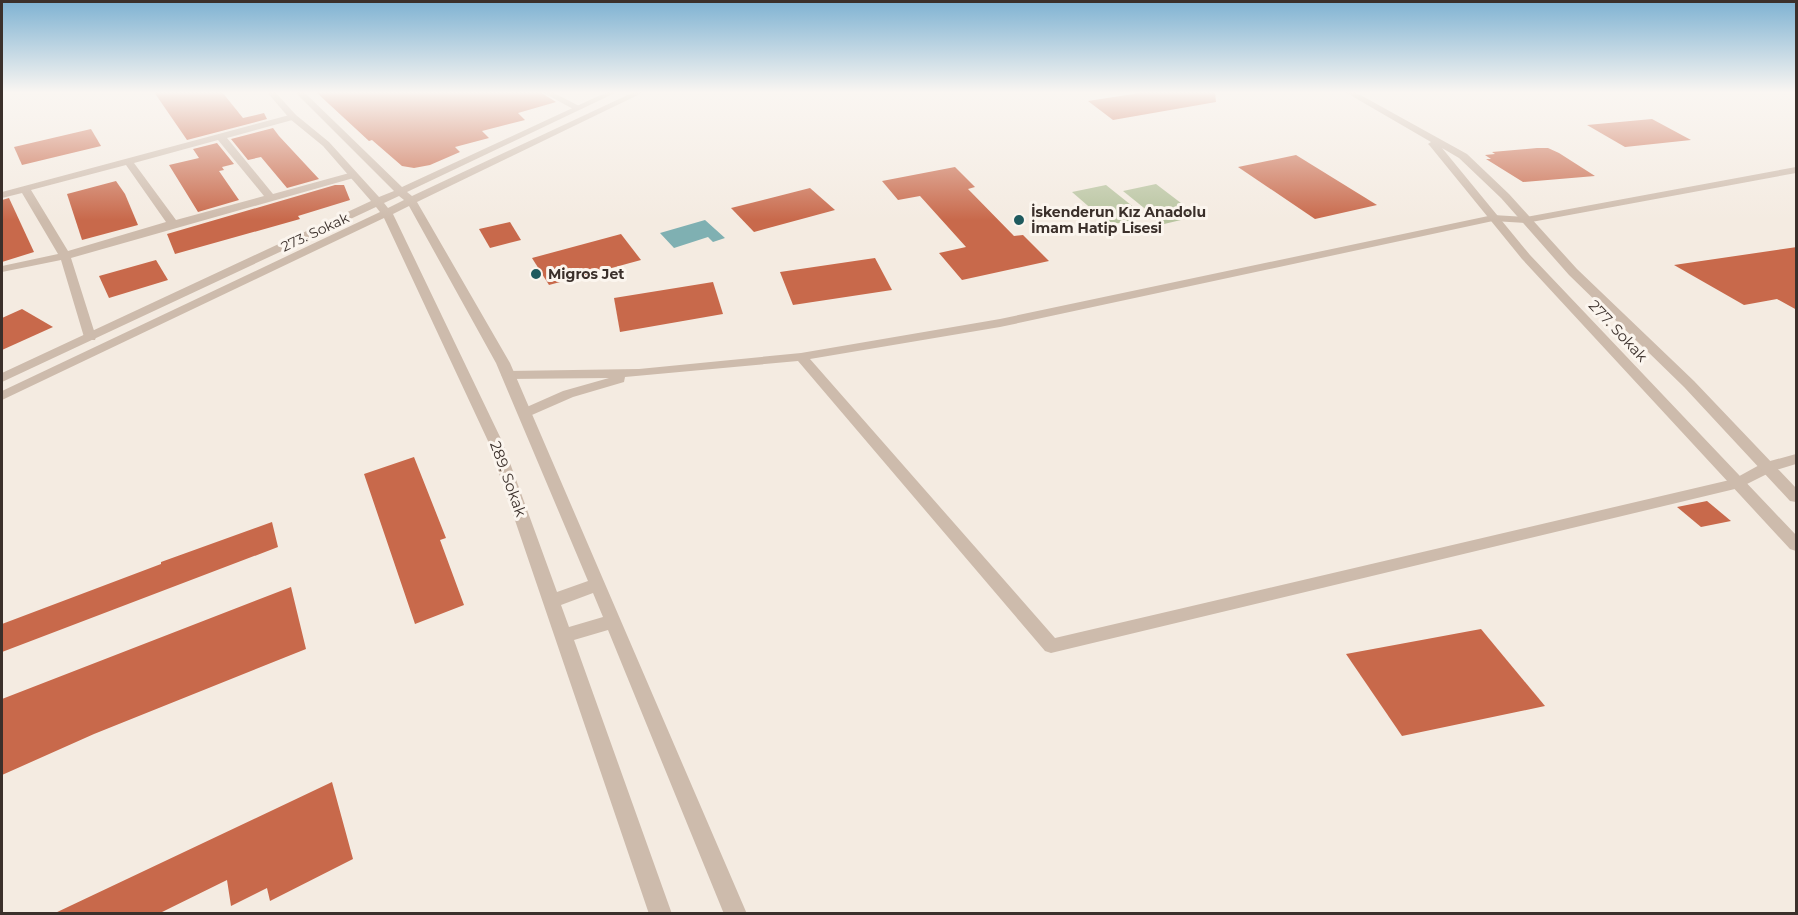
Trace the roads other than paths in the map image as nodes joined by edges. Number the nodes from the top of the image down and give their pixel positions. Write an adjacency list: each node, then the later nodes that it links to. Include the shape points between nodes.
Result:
1 (225, 135): 8 (street)
2 (315, 135): 11 (street, 289. Sokak)
3 (342, 135): 14 (street)
4 (526, 135): 14 (street, 273. Sokak)
5 (544, 135): 14 (street, 273. Sokak)
6 (1425, 135): 17 (street, 277. Sokak)
7 (1427, 135): 18 (street, 277. Sokak, via 1463,156)
8 (220, 136): 9 (street); 15 (street)
9 (128, 161): 12 (street); 19 (street)
10 (1797, 170): 18 (street)
11 (353, 175): 15 (street); 16 (street, 289. Sokak)
12 (25, 189): 13 (street); 20 (street)
13 (2, 195)
14 (406, 196): 16 (street, 273. Sokak); 25 (street)
15 (270, 197): 19 (street)
16 (382, 208): 22 (street, 273. Sokak); 27 (street, 273. Sokak); 35 (street, 289. Sokak, via 495,441)
17 (1493, 218): 18 (street); 23 (street, via 999,323); 31 (street, 277. Sokak)
18 (1526, 220): 30 (street, 277. Sokak)
19 (173, 224): 20 (street)
20 (65, 256): 21 (street); 22 (street)
21 (2, 269)
22 (90, 337): 26 (street, 273. Sokak)
23 (801, 357): 24 (street); 31 (street, via 1051,646)
24 (639, 373): 25 (street); 28 (street, via 568,394)
25 (508, 375): 28 (street)
26 (2, 378)
27 (2, 396)
28 (525, 413): 34 (street)
29 (1797, 459): 30 (street)
30 (1768, 467): 31 (street); 32 (street, 277. Sokak)
31 (1739, 483): 33 (street, 277. Sokak)
32 (1797, 497)
33 (1797, 545)
34 (598, 584): 35 (street); 36 (street)
35 (552, 601): 37 (street, 289. Sokak)
36 (614, 621): 37 (street); 39 (street)
37 (564, 636): 38 (street, 289. Sokak)
38 (661, 914)
39 (736, 914)

